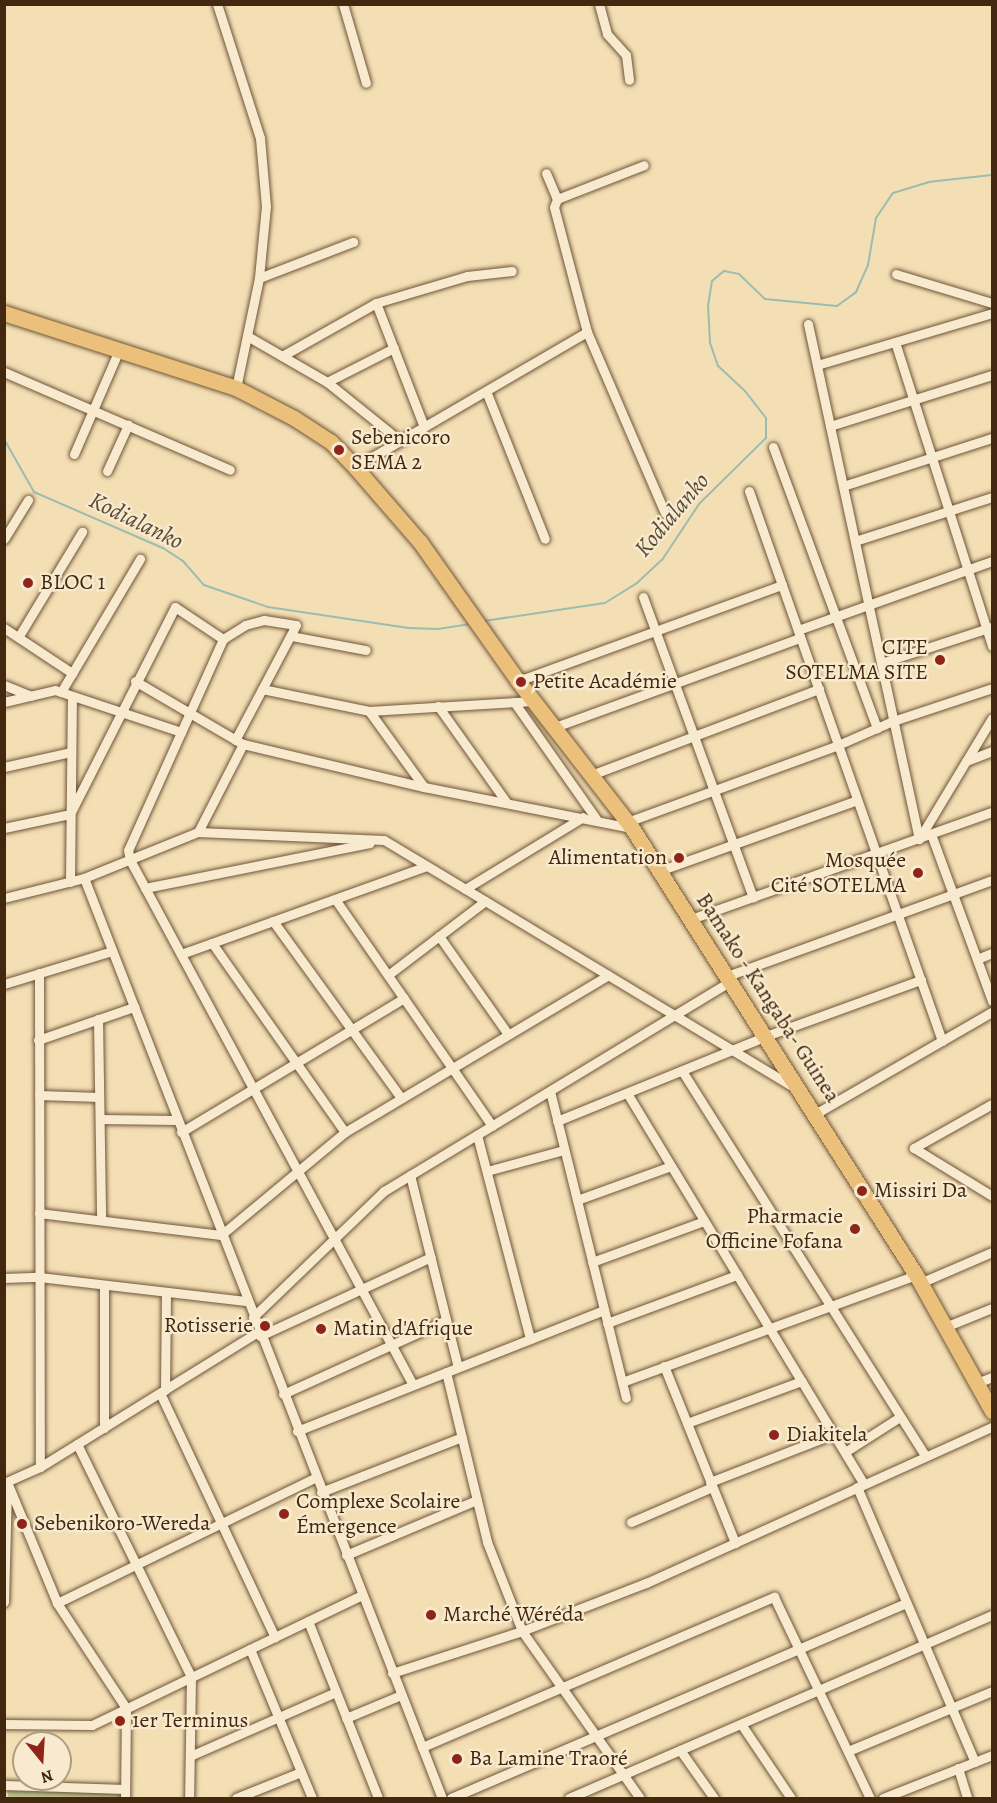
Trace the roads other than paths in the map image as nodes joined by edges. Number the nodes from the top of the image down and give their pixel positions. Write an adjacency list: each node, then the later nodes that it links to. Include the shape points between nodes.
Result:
1 (217, 4): 12 (street, via 260,138 266,206)
2 (343, 4): 5 (street)
3 (599, 4): 4 (street, via 607,34 626,55)
4 (629, 80)
5 (366, 82)
6 (644, 165): 8 (street)
7 (546, 173): 8 (street)
8 (557, 199): 18 (street, via 554,207)
9 (353, 242): 12 (street)
10 (512, 271): 13 (street, via 467,276)
11 (896, 274): 14 (street)
12 (259, 278): 19 (street)
13 (376, 303): 21 (street); 23 (street)
14 (993, 303)
15 (4, 313): 22 (main road, Bamako - Kangaba- Guinea)
16 (993, 313): 20 (street)
17 (808, 324): 24 (street)
18 (587, 332): 29 (street); 48 (street)
19 (249, 337): 23 (street); 28 (street)
20 (894, 342): 24 (street); 30 (street)
21 (394, 348): 27 (street); 34 (street)
22 (119, 350): 28 (main road, Bamako - Kangaba- Guinea); 31 (street)
23 (282, 356): 27 (street)
24 (817, 364): 33 (street)
25 (4, 372): 31 (street)
26 (993, 375): 30 (street)
27 (327, 382): 36 (street)
28 (236, 388): 40 (main road, Bamako - Kangaba- Guinea, via 331,442)
29 (486, 391): 34 (street); 51 (street)
30 (913, 399): 33 (street); 39 (street)
31 (93, 410): 32 (street); 38 (street)
32 (128, 425): 41 (street); 42 (street)
33 (830, 426): 43 (street)
34 (424, 427): 36 (street)
35 (993, 438): 39 (street)
36 (400, 441): 40 (street)
37 (773, 447): 59 (street)
38 (74, 454)
39 (932, 457): 43 (street); 47 (street)
40 (355, 467): 72 (main road, Bamako - Kangaba- Guinea, via 420,542)
41 (230, 470)
42 (107, 471)
43 (843, 486): 52 (street)
44 (749, 491): 56 (street)
45 (993, 497): 47 (street)
46 (28, 500): 50 (street)
47 (949, 511): 52 (street); 55 (street)
48 (664, 513)
49 (82, 532): 64 (street)
50 (4, 538)
51 (545, 539)
52 (855, 541): 58 (street)
53 (140, 559): 70 (street)
54 (993, 561): 55 (street)
55 (968, 570): 58 (street); 61 (street)
56 (782, 585): 62 (street); 63 (street)
57 (643, 597): 62 (street)
58 (868, 605): 59 (street); 69 (street)
59 (836, 616): 63 (street); 91 (street)
60 (4, 628): 64 (street)
61 (990, 628): 67 (street); 69 (street)
62 (655, 629): 72 (street); 73 (street)
63 (799, 634): 73 (street); 77 (street)
64 (19, 636): 70 (street)
65 (291, 636): 66 (street, via 296,625 264,620 245,625); 68 (street); 76 (street)
66 (223, 639): 71 (street, via 175,607); 87 (street)
67 (993, 646)
68 (366, 650)
69 (881, 663): 89 (street)
70 (72, 673): 78 (street)
71 (135, 681): 86 (street); 87 (street)
72 (518, 681): 81 (main road, Bamako - Kangaba- Guinea)
73 (675, 683): 90 (street); 93 (street)
74 (4, 685): 79 (street)
75 (993, 688): 89 (street)
76 (262, 689): 85 (street); 94 (street)
77 (819, 689): 93 (street); 95 (street)
78 (61, 692): 79 (street); 80 (street)
79 (31, 696): 82 (street)
80 (72, 696): 86 (street); 97 (street)
81 (533, 700): 83 (street); 90 (main road, Bamako - Kangaba- Guinea)
82 (4, 702)
83 (514, 702): 84 (street); 108 (street)
84 (438, 706): 85 (street); 104 (street)
85 (369, 711): 101 (street)
86 (121, 712): 92 (street); 106 (street)
87 (189, 713): 92 (street); 94 (street)
88 (993, 718): 98 (street)
89 (893, 721): 91 (street); 113 (street)
90 (555, 727): 100 (main road, Bamako - Kangaba- Guinea)
91 (877, 728): 95 (street)
92 (181, 732): 117 (street, via 128,850)
93 (694, 736): 100 (street); 102 (street)
94 (239, 742): 101 (street); 111 (street)
95 (838, 745): 102 (street); 103 (street)
96 (993, 751): 98 (street)
97 (71, 752): 99 (street); 106 (street)
98 (966, 761): 113 (street)
99 (4, 767)
100 (591, 775): 109 (main road, Bamako - Kangaba- Guinea)
101 (424, 787): 104 (street)
102 (714, 790): 109 (street); 115 (street)
103 (858, 800): 115 (street); 116 (street)
104 (507, 802): 107 (street)
105 (993, 813): 112 (street)
106 (70, 814): 110 (street); 122 (street)
107 (583, 817): 108 (street); 124 (street)
108 (597, 820): 109 (street)
109 (630, 825): 119 (main road, Bamako - Kangaba- Guinea)
110 (4, 828)
111 (198, 832): 114 (street); 117 (street)
112 (931, 834): 113 (street); 125 (street)
113 (919, 839): 116 (street)
114 (384, 840): 118 (street); 123 (street)
115 (734, 844): 119 (street); 126 (street)
116 (876, 854): 126 (street); 130 (street)
117 (130, 860): 120 (street); 123 (street)
118 (427, 866): 124 (street); 128 (street)
119 (659, 871): 131 (main road, Bamako - Kangaba- Guinea)
120 (84, 878): 122 (street); 135 (street)
121 (993, 880): 125 (street)
122 (70, 882): 127 (street)
123 (145, 888): 137 (street)
124 (465, 889): 129 (street)
125 (953, 894): 130 (street); 138 (street)
126 (753, 897): 131 (street)
127 (4, 898)
128 (335, 899): 132 (street); 140 (street)
129 (485, 901): 133 (street); 141 (street)
130 (898, 914): 142 (street); 143 (street)
131 (691, 920): 142 (main road, Bamako - Kangaba- Guinea)
132 (273, 921): 134 (street); 151 (street)
133 (439, 936): 140 (street); 152 (street)
134 (212, 943): 137 (street); 157 (street)
135 (112, 951): 139 (street); 147 (street)
136 (993, 953): 138 (street)
137 (181, 954): 160 (street)
138 (977, 958): 146 (street)
139 (39, 973): 144 (street); 154 (street)
140 (388, 975): 145 (street)
141 (608, 975): 149 (street); 152 (street)
142 (729, 979): 149 (street); 153 (main road, Bamako - Kangaba- Guinea)
143 (921, 980): 153 (street); 155 (street)
144 (4, 984)
145 (404, 998): 151 (street); 158 (street)
146 (993, 1001)
147 (134, 1007): 150 (street); 170 (street)
148 (993, 1012): 155 (street)
149 (675, 1015): 156 (street); 161 (street)
150 (98, 1019): 154 (street); 165 (street)
151 (352, 1030): 157 (street); 166 (street)
152 (508, 1034): 158 (street)
153 (766, 1036): 156 (street); 162 (main road, Bamako - Kangaba- Guinea)
154 (39, 1041): 164 (street)
155 (942, 1041): 168 (street)
156 (733, 1050): 159 (street); 162 (street)
157 (297, 1063): 160 (street); 174 (street)
158 (451, 1067): 166 (street); 172 (street)
159 (682, 1071): 163 (street); 201 (street)
160 (253, 1089): 173 (street); 178 (street)
161 (550, 1091): 171 (street); 172 (street)
162 (801, 1091): 168 (main road, Bamako - Kangaba- Guinea)
163 (627, 1093): 171 (street); 177 (street)
164 (39, 1095): 165 (street); 185 (street)
165 (99, 1098): 169 (street)
166 (401, 1098): 174 (street)
167 (993, 1104): 182 (street, via 914,1148)
168 (815, 1114): 196 (main road, Bamako - Kangaba- Guinea)
169 (100, 1119): 170 (street); 186 (street)
170 (177, 1120): 173 (street)
171 (557, 1121): 176 (street)
172 (492, 1126): 175 (street)
173 (181, 1132): 188 (street)
174 (345, 1132): 178 (street)
175 (477, 1134): 179 (street); 180 (street)
176 (564, 1150): 179 (street); 184 (street)
177 (671, 1166): 184 (street); 187 (street)
178 (297, 1171): 188 (street); 189 (street)
179 (487, 1171): 210 (street)
180 (410, 1175): 189 (street, via 384,1191); 191 (street)
181 (993, 1182): 182 (street)
182 (981, 1189): 183 (street)
183 (993, 1196)
184 (577, 1200): 192 (street)
185 (39, 1213): 186 (street); 194 (street)
186 (101, 1220): 188 (street)
187 (704, 1221): 192 (street); 193 (street)
188 (221, 1235): 200 (street)
189 (333, 1237): 198 (street); 204 (street)
190 (993, 1252): 196 (street)
191 (431, 1257): 198 (street); 205 (street)
192 (592, 1262): 203 (street)
193 (737, 1275): 206 (street); 208 (street)
194 (39, 1277): 195 (street); 197 (street); 234 (street)
195 (4, 1278)
196 (918, 1279): 201 (street); 207 (main road, Bamako - Kangaba- Guinea)
197 (104, 1285): 199 (street); 227 (street)
198 (361, 1290): 209 (street); 211 (street)
199 (166, 1292): 200 (street); 220 (street)
200 (246, 1301): 204 (street)
201 (830, 1306): 208 (street); 224 (street)
202 (993, 1308): 207 (street)
203 (604, 1310): 206 (street); 210 (street)
204 (253, 1317): 209 (street)
205 (446, 1320): 211 (street); 213 (street)
206 (607, 1323): 217 (street)
207 (945, 1326): 218 (main road, Bamako - Kangaba- Guinea)
208 (770, 1328): 212 (street); 216 (street)
209 (259, 1334): 220 (street); 221 (street)
210 (530, 1339): 213 (street)
211 (391, 1345): 219 (street); 221 (street)
212 (664, 1366): 217 (street); 225 (street)
213 (458, 1367): 214 (street)
214 (446, 1372): 219 (street); 230 (street)
215 (993, 1377): 218 (street)
216 (801, 1381): 225 (street); 229 (street)
217 (621, 1382): 222 (street)
218 (977, 1383): 223 (main road, Bamako - Kangaba- Guinea)
219 (413, 1385): 228 (street)
220 (162, 1392): 227 (street); 242 (street)
221 (283, 1394): 228 (street)
222 (626, 1398)
223 (993, 1411)
224 (900, 1417): 232 (street); 233 (street)
225 (687, 1423): 237 (street)
226 (993, 1427): 233 (street)
227 (104, 1428): 231 (street)
228 (297, 1431): 235 (street)
229 (834, 1434): 232 (street); 237 (street)
230 (462, 1437): 239 (street); 240 (street)
231 (77, 1444): 234 (street); 245 (street)
232 (845, 1452): 238 (street)
233 (925, 1456): 238 (street)
234 (40, 1467): 236 (street)
235 (316, 1477): 239 (street); 242 (street)
236 (6, 1482): 247 (street); 248 (street)
237 (711, 1485): 241 (street); 243 (street)
238 (861, 1486): 243 (street); 249 (street)
239 (321, 1492): 244 (street)
240 (477, 1500): 244 (street); 252 (street, via 488,1542)
241 (631, 1522)
242 (221, 1523): 245 (street); 253 (street)
243 (735, 1543): 252 (street)
244 (346, 1555): 246 (street)
245 (136, 1565): 248 (street); 258 (street)
246 (362, 1595): 251 (street); 257 (street)
247 (4, 1602)
248 (57, 1603): 264 (street)
249 (906, 1603): 254 (street); 256 (street)
250 (993, 1615): 254 (street)
251 (308, 1621): 253 (street); 262 (street)
252 (522, 1631): 257 (street); 259 (street)
253 (274, 1637): 255 (street)
254 (924, 1645): 260 (street); 265 (street)
255 (250, 1649): 258 (street); 266 (street)
256 (799, 1649): 259 (street, via 774,1596); 260 (street); 270 (street)
257 (392, 1673): 263 (street)
258 (191, 1677): 264 (street); 275 (street)
259 (562, 1687): 270 (street); 271 (street)
260 (819, 1690): 269 (street); 273 (street)
261 (993, 1691): 265 (street)
262 (336, 1692): 266 (street); 267 (street)
263 (401, 1695): 267 (street); 271 (street)
264 (126, 1708): 268 (street, via 92,1725); 281 (street)
265 (951, 1708): 273 (street); 276 (street)
266 (278, 1717): 275 (street); 278 (street)
267 (346, 1718): 287 (street)
268 (4, 1724)
269 (741, 1724): 272 (street); 293 (street)
270 (597, 1736): 279 (street); 289 (street)
271 (422, 1748): 288 (street)
272 (680, 1750): 279 (street); 292 (street)
273 (848, 1751): 294 (street)
274 (993, 1755): 276 (street)
275 (190, 1756): 284 (street)
276 (975, 1762): 277 (street)
277 (958, 1768): 282 (street); 296 (street)
278 (301, 1772): 285 (street); 286 (street)
279 (624, 1775): 283 (street); 291 (street)
280 (4, 1785): 281 (street)
281 (125, 1794)
282 (908, 1794): 295 (street)
283 (583, 1796): 290 (street)
284 (189, 1798)
285 (236, 1798)
286 (312, 1798)
287 (378, 1798)
288 (442, 1798)
289 (452, 1798)
290 (569, 1798)
291 (640, 1798)
292 (714, 1798)
293 (791, 1798)
294 (870, 1798)
295 (883, 1798)
296 (967, 1798)

